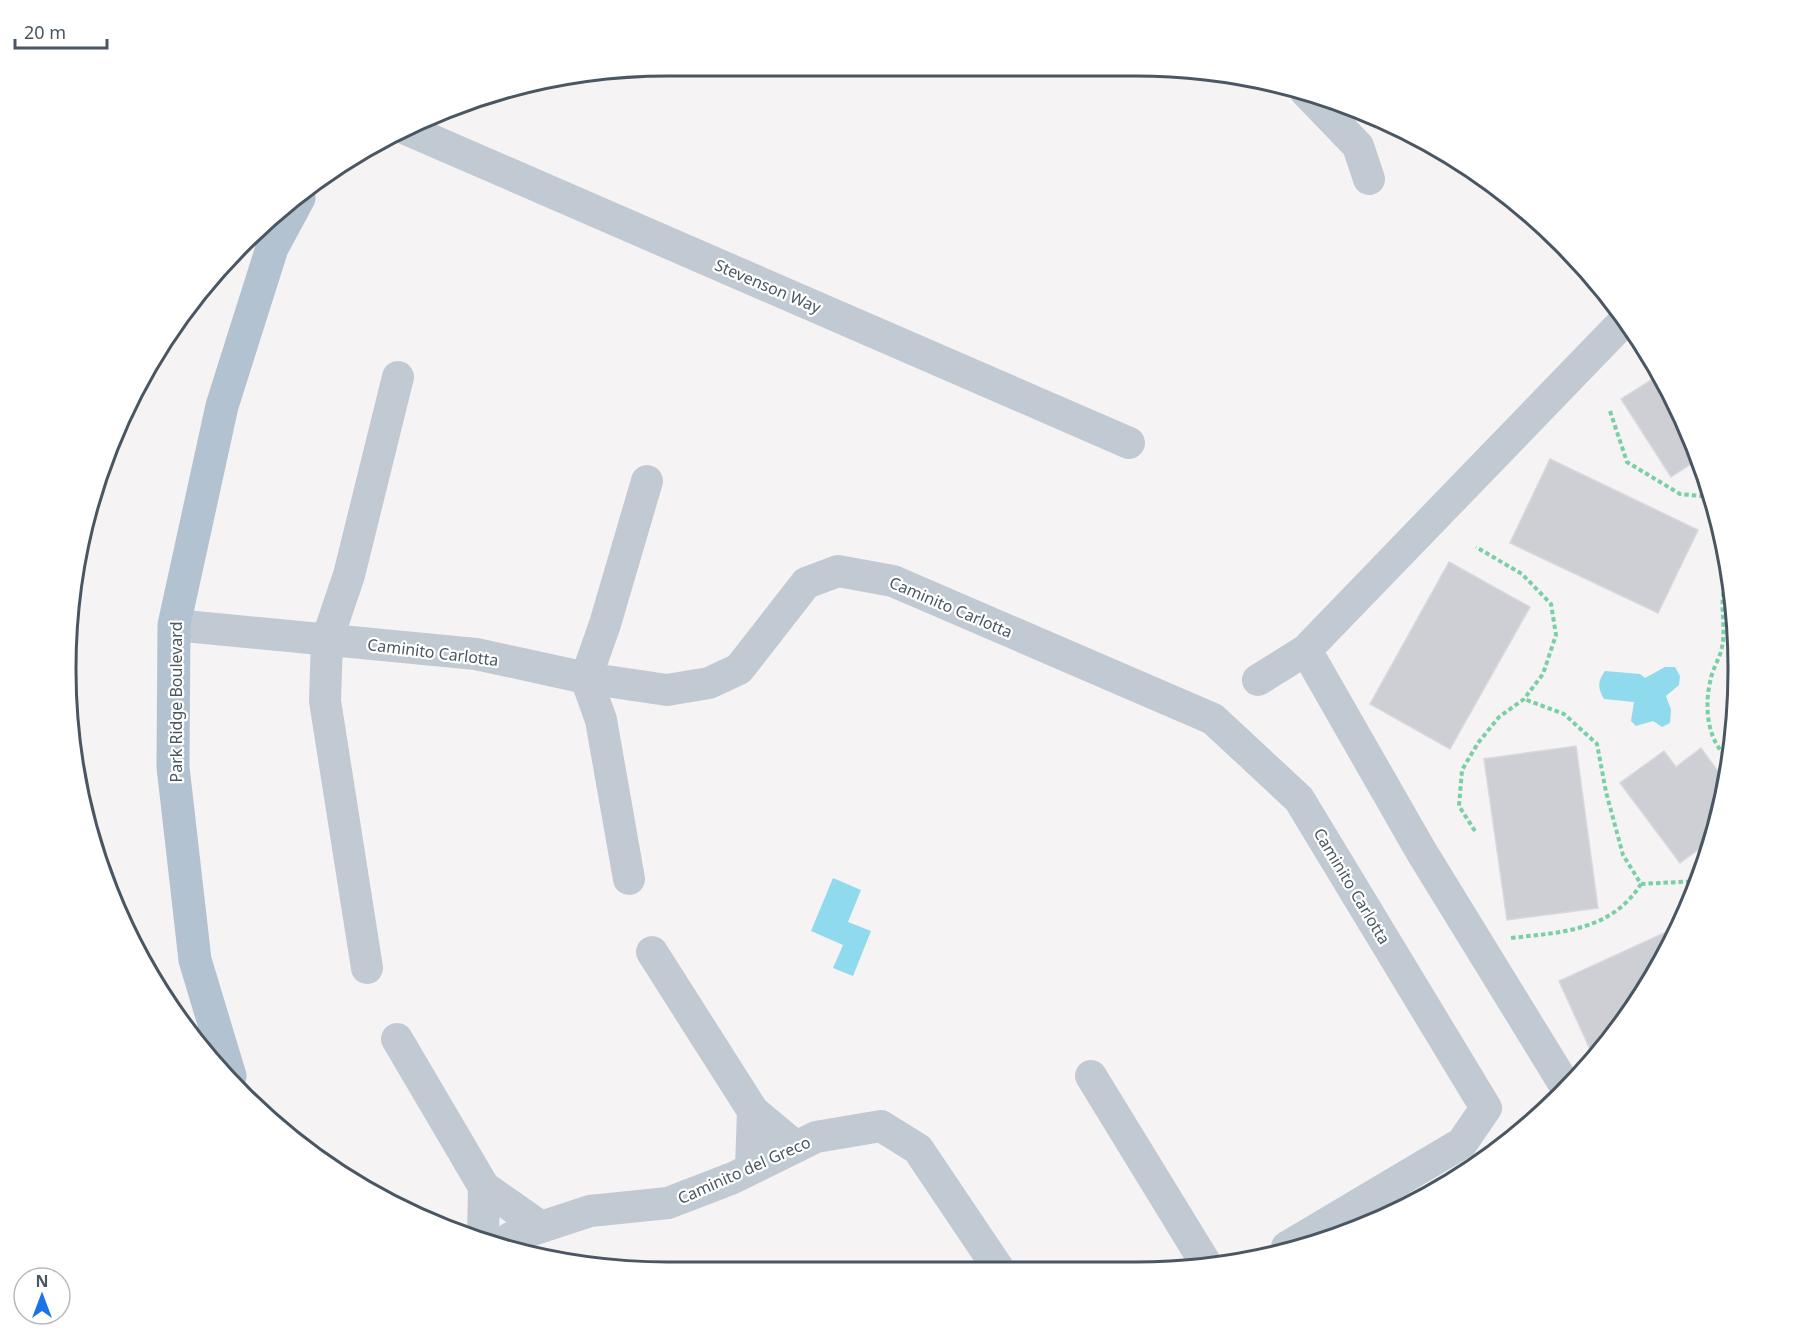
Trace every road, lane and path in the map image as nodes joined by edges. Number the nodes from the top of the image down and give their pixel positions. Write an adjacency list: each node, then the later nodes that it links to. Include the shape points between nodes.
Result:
1 (1320, 107): 3 (street, via 1359,146)
2 (417, 134): 8 (street, Stevenson Way)
3 (1369, 179)
4 (291, 213): 13 (main road, Park Ridge Boulevard, via 272,248 222,406)
5 (1618, 327): 15 (street)
6 (398, 377): 14 (street, via 349,575)
7 (1610, 411): 10 (path, via 1627,462 1680,494)
8 (1129, 443)
9 (647, 481): 16 (street)
10 (1701, 496)
11 (1476, 547): 18 (path, via 1522,574 1551,604 1556,635 1543,674)
12 (1723, 602): 19 (path, via 1723,646 1711,677 1707,704 1713,739)
13 (174, 625): 14 (street, Caminito Carlotta); 28 (main road, Park Ridge Boulevard, via 173,767 195,960)
14 (327, 640): 16 (street, Caminito Carlotta, via 476,654); 26 (street, via 325,701)
15 (1306, 650): 17 (street); 30 (street, via 1421,851)
16 (586, 678): 21 (street, via 601,720); 36 (street, Caminito Carlotta, via 667,690 709,683 739,669 806,583 838,571 893,581 1212,720 1299,799 1486,1108 1462,1143)
17 (1258, 680)
18 (1524, 699): 20 (path, via 1499,717 1462,770 1459,806); 23 (path, via 1564,714 1597,744 1623,855)
19 (1721, 749)
20 (1475, 831)
21 (629, 879)
22 (1687, 882): 23 (path)
23 (1641, 884): 24 (path, via 1630,901 1596,924)
24 (1507, 938)
25 (652, 952): 31 (street)
26 (367, 968)
27 (397, 1039): 34 (street)
28 (226, 1062)
29 (1091, 1076): 38 (street)
30 (1562, 1080)
31 (753, 1111): 32 (street); 33 (street)
32 (796, 1146): 33 (street, Caminito del Greco); 39 (street, Caminito del Greco, via 816,1137 881,1126 918,1149)
33 (751, 1168): 37 (street, Caminito del Greco, via 668,1203 590,1210)
34 (484, 1187): 35 (street); 37 (street)
35 (483, 1231)
36 (1306, 1236)
37 (522, 1240)
38 (1202, 1257)
39 (994, 1262)

